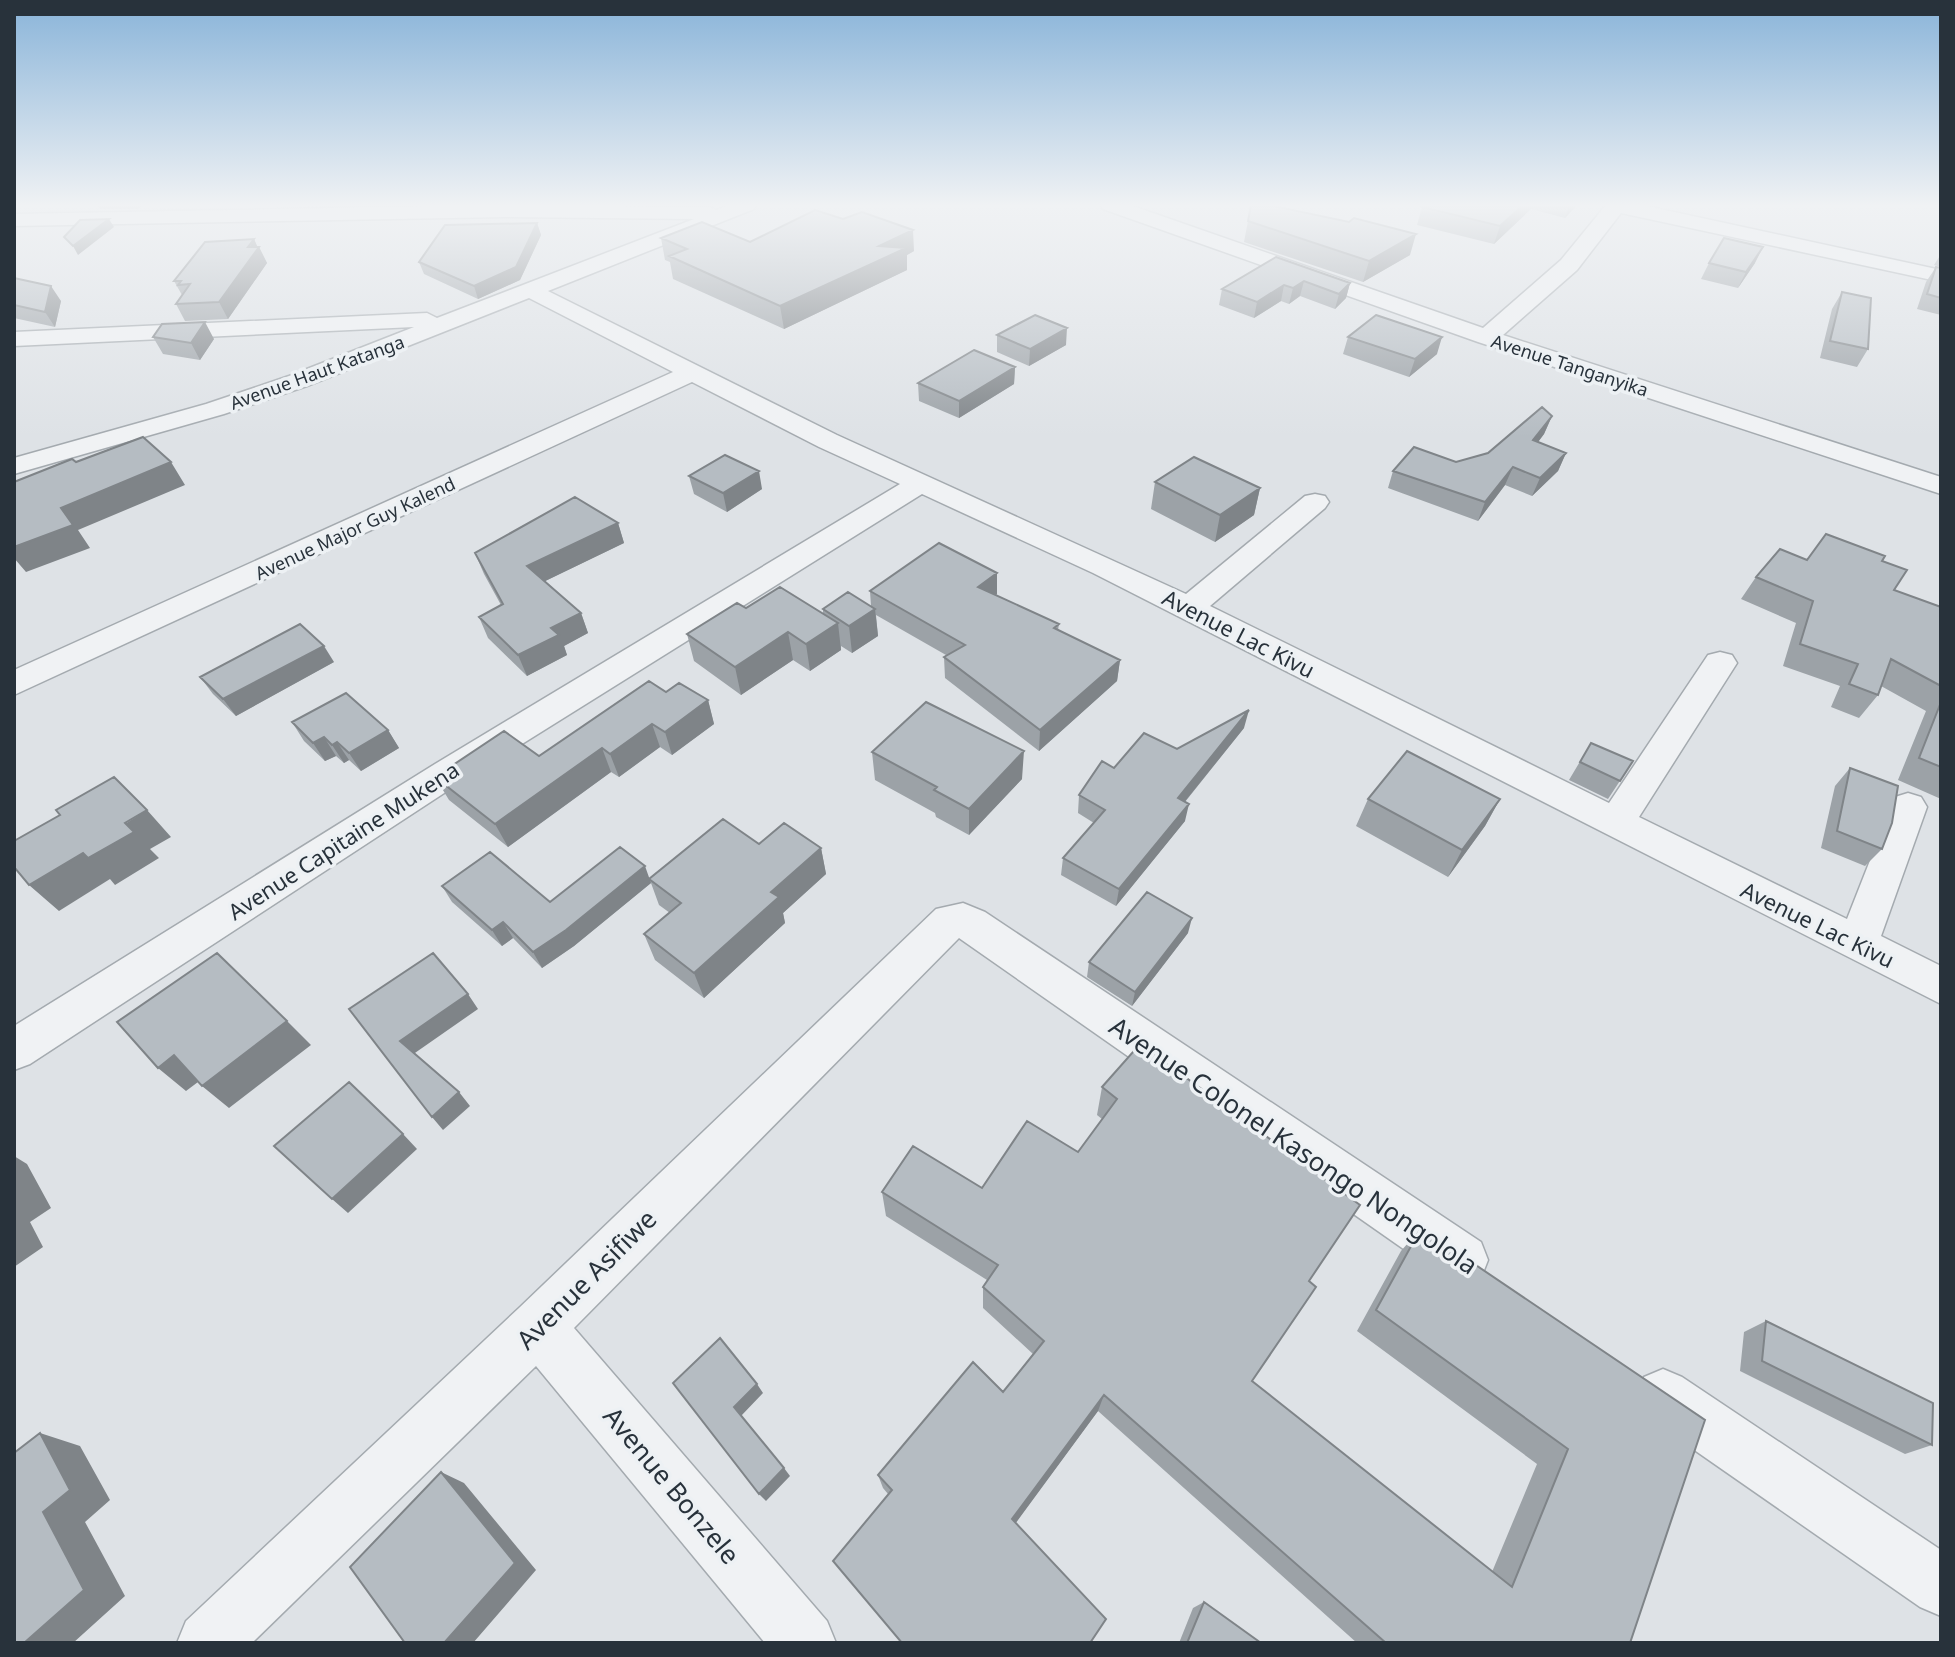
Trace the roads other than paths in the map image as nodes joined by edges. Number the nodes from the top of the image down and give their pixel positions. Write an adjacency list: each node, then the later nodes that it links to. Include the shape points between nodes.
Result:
1 (554, 282): 4 (street, Avenue Haut Katanga)
2 (1333, 282): 6 (street, Avenue Tanganyika)
3 (1549, 282): 6 (street)
4 (532, 291): 5 (street, Avenue Haut Katanga); 8 (street, Avenue Lac Kivu)
5 (461, 319): 7 (street); 9 (street, Avenue Haut Katanga, via 251,397)
6 (1486, 337): 11 (street, Avenue Tanganyika)
7 (14, 339)
8 (695, 371): 10 (street, Avenue Lac Kivu); 15 (street, Avenue Major Guy Kalend)
9 (14, 466)
10 (921, 483): 13 (street, Avenue Lac Kivu); 21 (street, Avenue Capitaine Mukena, via 448,773)
11 (1941, 486)
12 (1315, 502): 13 (street)
13 (1189, 608): 17 (street, Avenue Lac Kivu)
14 (1720, 663): 17 (street)
15 (14, 684)
16 (1908, 807): 19 (street)
17 (1616, 823): 19 (street, Avenue Lac Kivu)
18 (963, 920): 22 (street, Avenue Colonel Kasongo Nongolola); 23 (street, Avenue Asifiwe, via 944,924)
19 (1858, 944): 20 (street, Avenue Lac Kivu)
20 (1941, 986)
21 (14, 1050)
22 (1495, 1282)
23 (538, 1327): 26 (street, Avenue Asifiwe); 27 (street, Avenue Bonzele)
24 (1626, 1372): 25 (street)
25 (1941, 1586)
26 (208, 1643)
27 (805, 1643)

